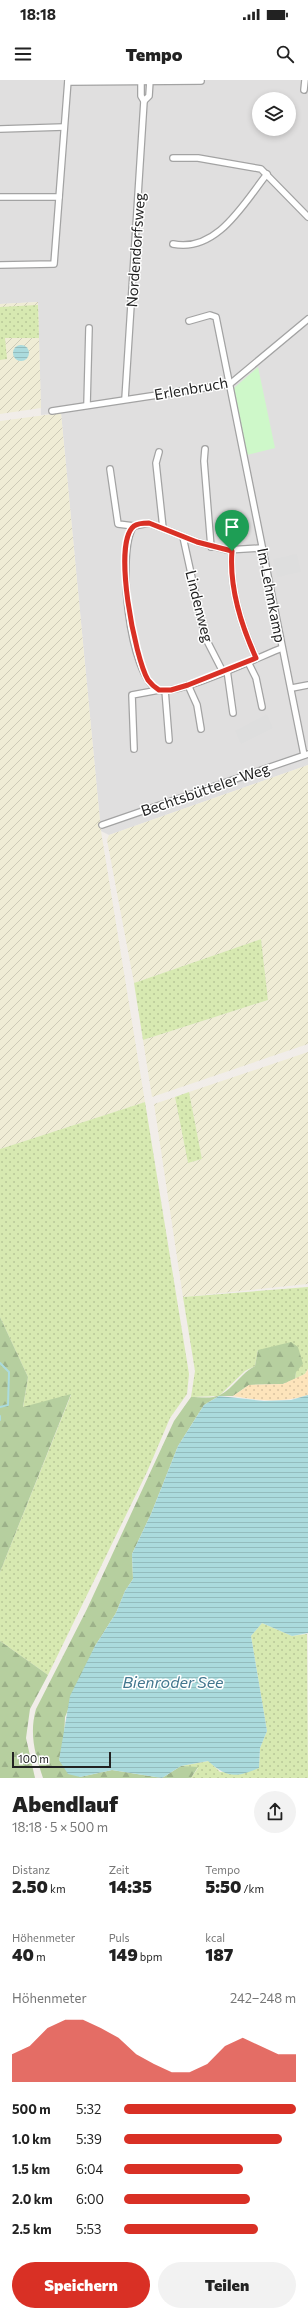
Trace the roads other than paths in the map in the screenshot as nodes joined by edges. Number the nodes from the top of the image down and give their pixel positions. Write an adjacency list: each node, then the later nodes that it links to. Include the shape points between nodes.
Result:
1 (305, 80): 6 (street)
2 (68, 81): 3 (street); 8 (street)
3 (141, 81): 4 (street); 7 (street, Nordendorfsweg, via 141,96)
4 (150, 81): 5 (street); 7 (street, Nordendorfsweg, via 149,96)
5 (201, 81)
6 (304, 90)
7 (144, 101): 21 (street, Nordendorfsweg)
8 (64, 127): 9 (street); 13 (street)
9 (0, 129)
10 (173, 158): 11 (street, via 198,158 241,165 261,169)
11 (267, 174): 14 (street); 15 (street, via 233,218 220,230 194,243)
12 (0, 197): 13 (street)
13 (59, 197): 16 (street, via 54,264)
14 (308, 217)
15 (173, 244)
16 (0, 265)
17 (308, 319): 20 (street, Erlenbruch)
18 (189, 321): 20 (street, Im Lehmkamp, via 210,315 216,317)
19 (89, 328): 22 (street)
20 (230, 384): 21 (street, Erlenbruch); 31 (street, Im Lehmkamp)
21 (125, 399): 22 (street, Erlenbruch)
22 (87, 405): 23 (street, Erlenbruch)
23 (52, 411)
24 (205, 449): 30 (street)
25 (159, 452): 28 (street, via 156,463)
26 (110, 469): 27 (street, via 118,524)
27 (134, 526): 28 (street, via 149,523); 40 (street, via 129,534 125,554 129,613 142,668 150,683)
28 (163, 528): 29 (street)
29 (183, 537): 30 (street); 36 (street, Lindenweg, via 205,637)
30 (212, 547): 32 (street)
31 (262, 548): 32 (street); 33 (street, Im Lehmkamp)
32 (232, 551): 34 (street, via 233,582 243,629)
33 (282, 648): 34 (street); 39 (street, Im Lehmkamp)
34 (256, 658): 35 (street)
35 (248, 662): 36 (street); 41 (street, via 256,678)
36 (225, 671): 37 (street); 42 (street)
37 (188, 685): 40 (street); 43 (street, via 197,706)
38 (308, 685): 39 (street)
39 (292, 688): 46 (street, Im Lehmkamp)
40 (162, 690): 44 (street); 45 (street, via 132,696)
41 (262, 707)
42 (232, 713)
43 (201, 729)
44 (169, 740)
45 (134, 749)
46 (306, 755): 47 (street, Bechtsbütteler Weg)
47 (102, 825)

